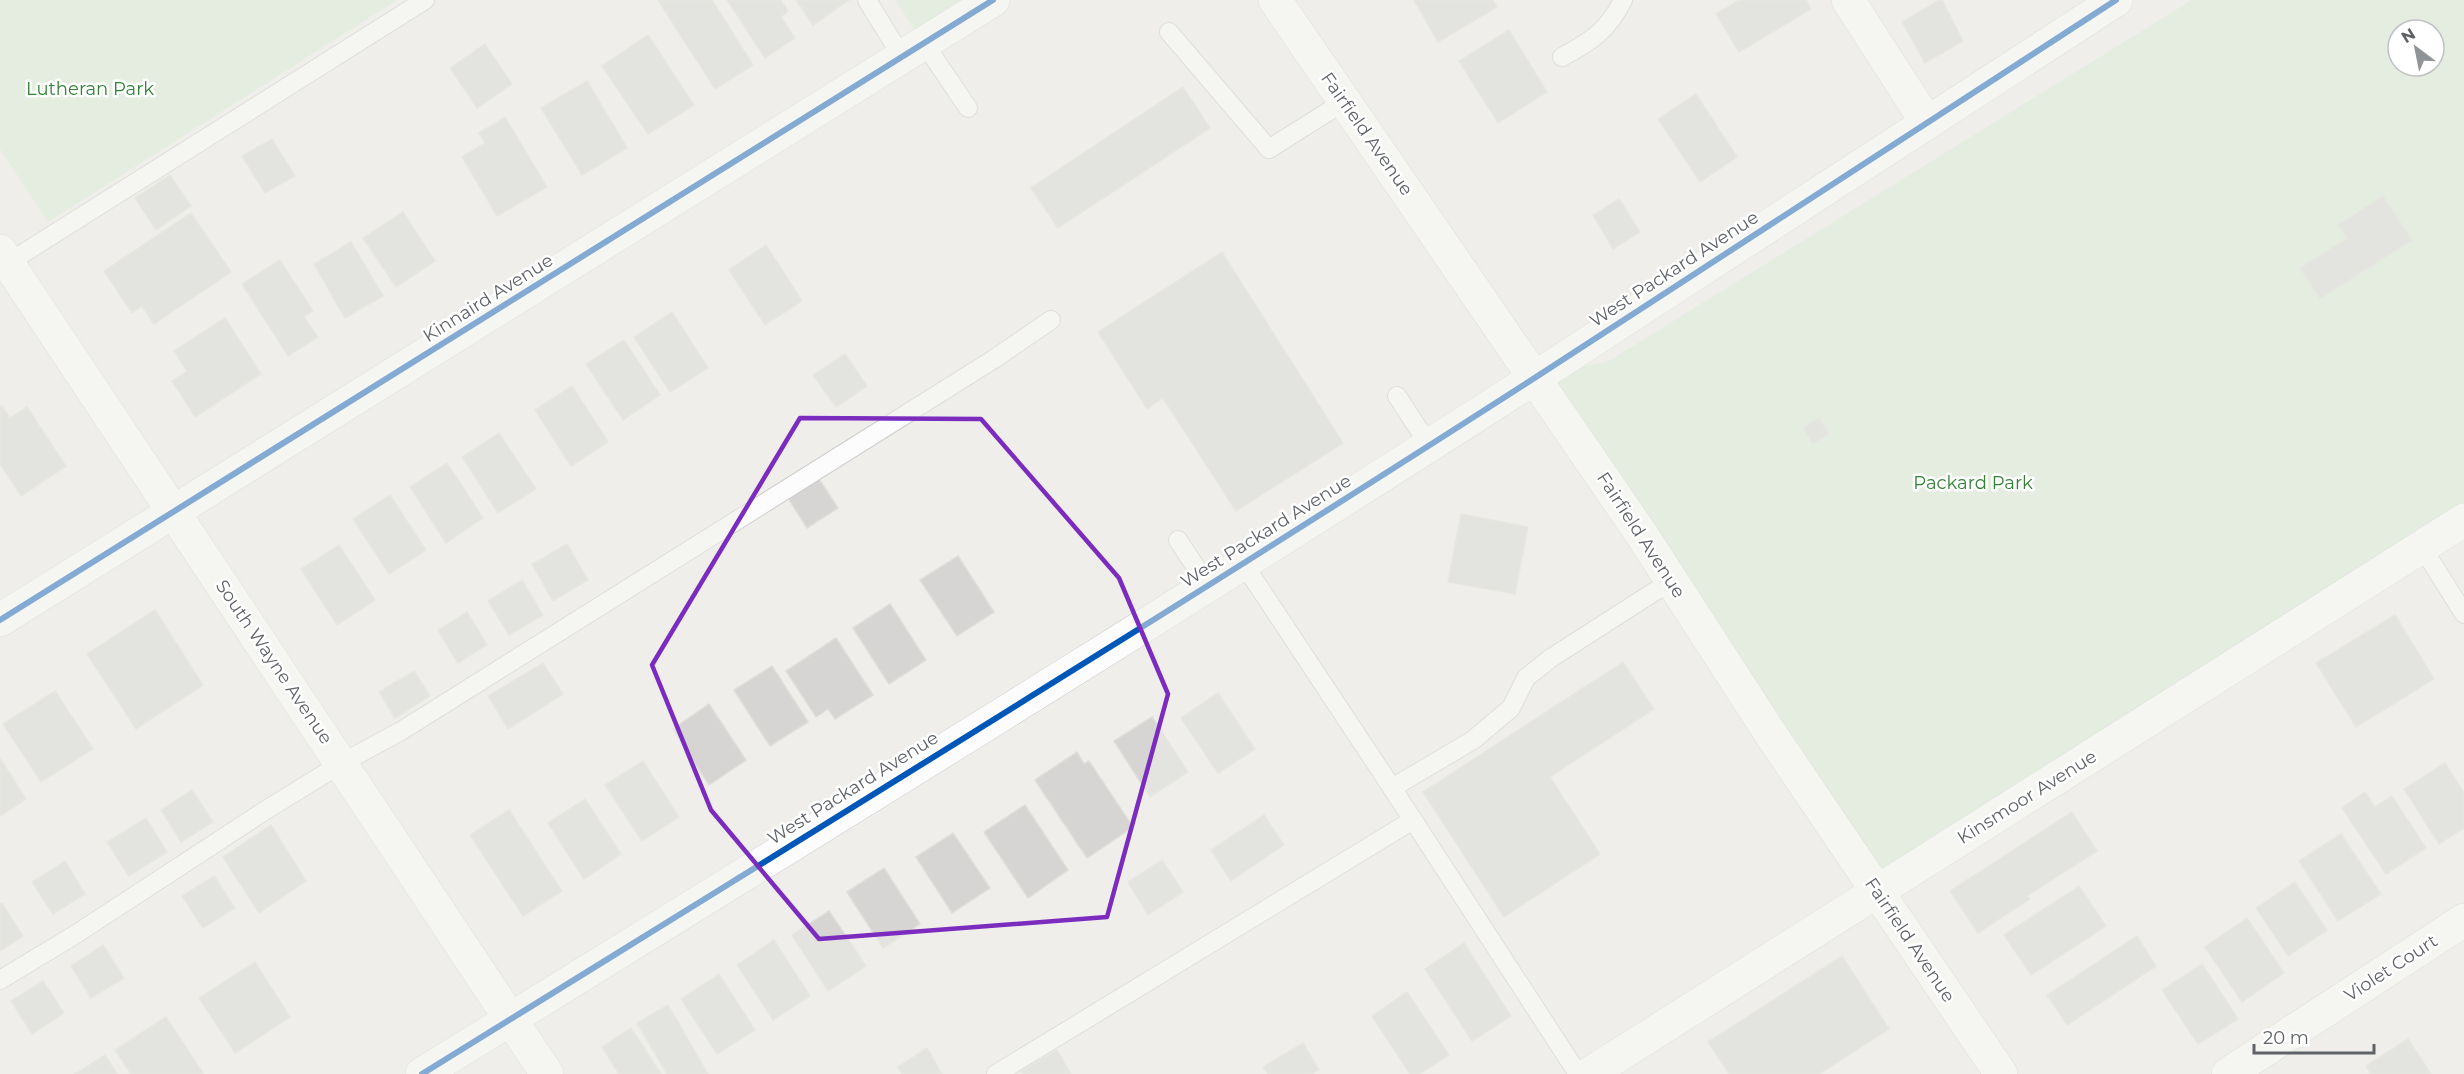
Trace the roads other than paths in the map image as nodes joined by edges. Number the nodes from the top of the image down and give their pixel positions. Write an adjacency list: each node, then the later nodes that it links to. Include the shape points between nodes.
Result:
1 (425, 0): 14 (lane)
2 (867, 0): 9 (lane)
3 (993, 0): 9 (street, Kinnaird Avenue)
4 (1275, 0): 11 (street, Fairfield Avenue)
5 (1623, 0): 10 (lane, via 1602,32)
6 (1848, 0): 13 (street)
7 (2116, 0): 13 (street, West Packard Avenue)
8 (1169, 32): 11 (lane, via 1269,149)
9 (913, 50): 12 (lane); 19 (street, Kinnaird Avenue)
10 (1562, 57)
11 (1345, 101): 16 (street, Fairfield Avenue)
12 (968, 108)
13 (1926, 121): 16 (street, West Packard Avenue)
14 (3, 260): 19 (street, South Wayne Avenue)
15 (1051, 320): 28 (lane, via 645,579 401,731)
16 (1535, 378): 18 (street, West Packard Avenue); 24 (street, Fairfield Avenue)
17 (1397, 396): 18 (lane)
18 (1429, 445): 23 (street, West Packard Avenue)
19 (173, 512): 27 (street, Kinnaird Avenue); 28 (street, South Wayne Avenue)
20 (2464, 520): 22 (street, Kinsmoor Avenue)
21 (1178, 540): 25 (lane)
22 (2422, 547): 26 (lane); 31 (street, Kinsmoor Avenue)
23 (1243, 563): 25 (street, West Packard Avenue); 29 (lane)
24 (1671, 581): 29 (lane, via 1526,678 1510,708 1473,740); 31 (street, Fairfield Avenue)
25 (1208, 586): 34 (street, West Packard Avenue)
26 (2464, 614)
27 (0, 620)
28 (342, 763): 33 (lane); 34 (street, South Wayne Avenue)
29 (1392, 788): 30 (lane)
30 (1413, 820): 37 (lane); 38 (lane)
31 (1878, 891): 39 (street, Kinsmoor Avenue); 40 (street, Fairfield Avenue)
32 (2464, 920): 41 (street, Violet Court)
33 (0, 980)
34 (510, 1019): 35 (street, West Packard Avenue); 36 (street, South Wayne Avenue)
35 (422, 1074)
36 (547, 1074)
37 (996, 1074)
38 (1578, 1074)
39 (1589, 1074)
40 (2001, 1074)
41 (2228, 1074)

